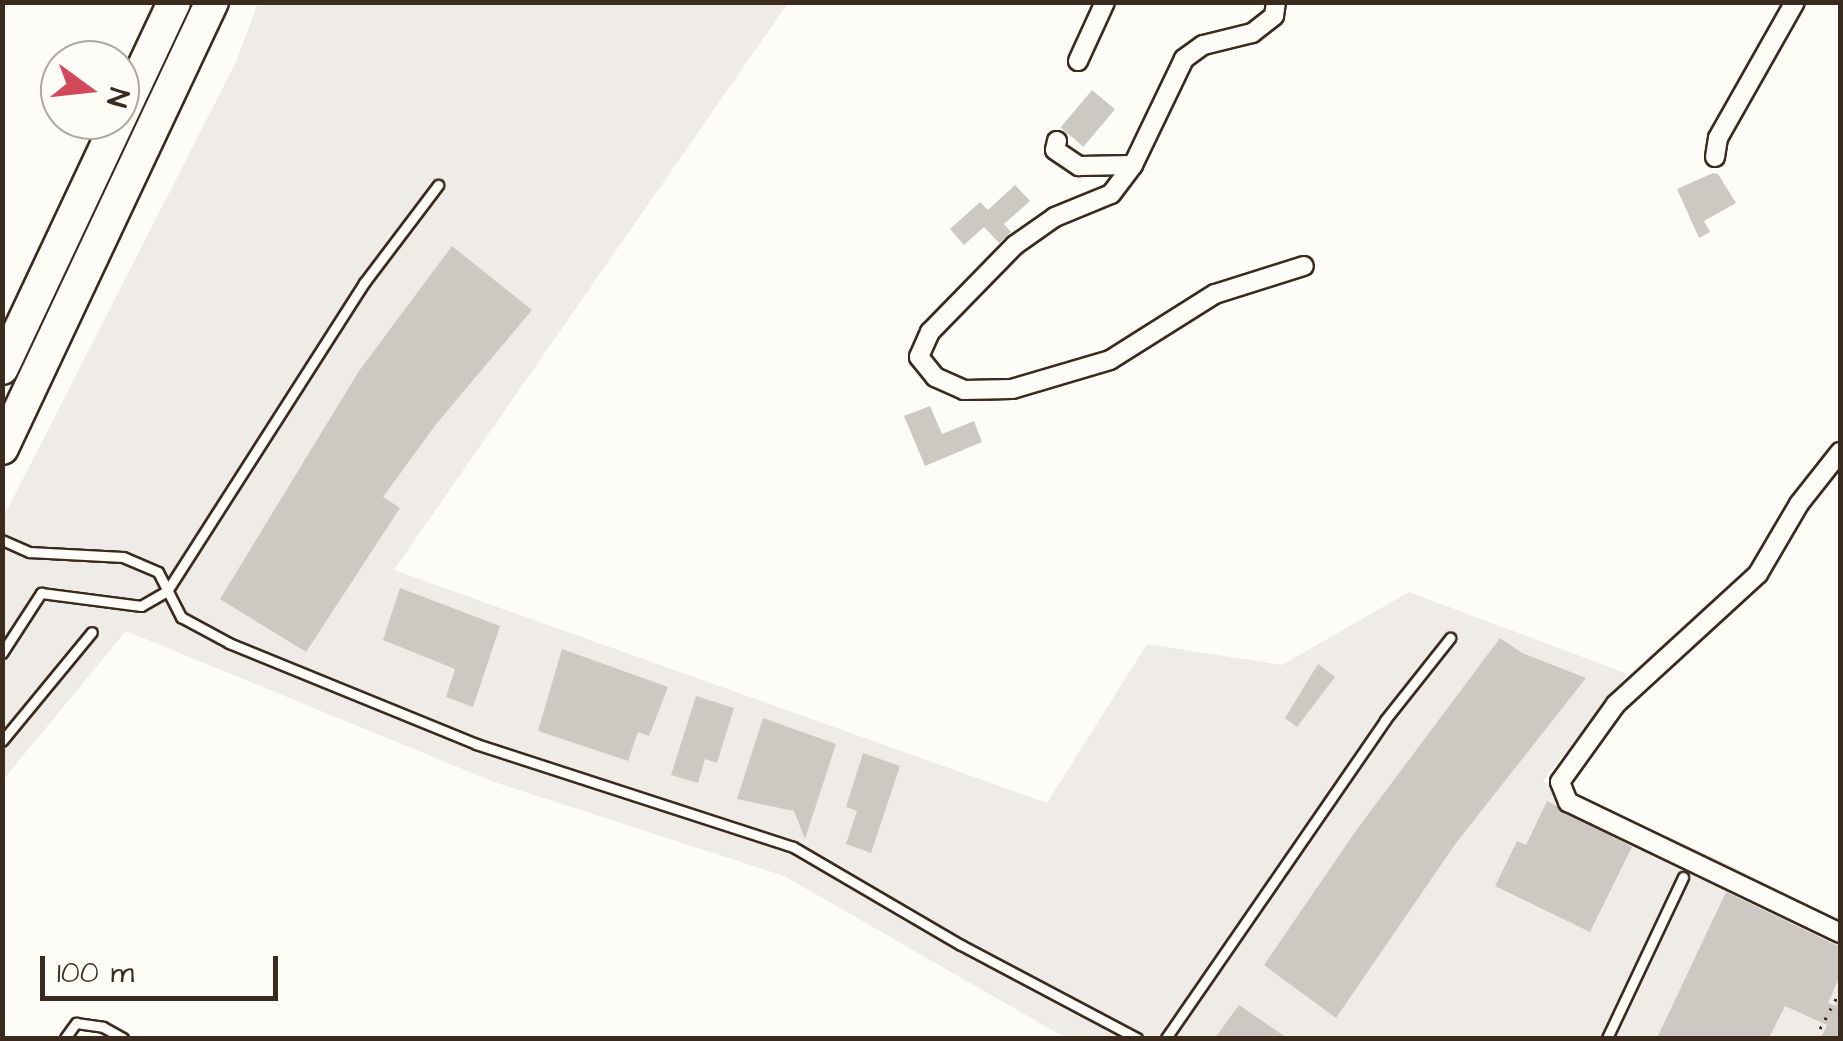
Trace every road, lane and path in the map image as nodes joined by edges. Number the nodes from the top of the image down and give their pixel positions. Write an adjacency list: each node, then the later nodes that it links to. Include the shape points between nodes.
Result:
1 (174, 2): 12 (highway, via 54,260)
2 (212, 2): 14 (highway)
3 (1106, 2): 6 (street)
4 (1276, 2): 9 (street, via 1274,16 1252,32 1203,45 1184,59)
5 (1795, 2): 8 (street, via 1718,138)
6 (1078, 60)
7 (1056, 141): 9 (street, via 1056,150 1078,166)
8 (1715, 157)
9 (1133, 165): 11 (street, via 1111,194 1055,218 1015,245 930,332 919,358 934,378 964,390 1012,390 1110,360 1216,294)
10 (438, 185): 17 (lane, via 364,283)
11 (1304, 266)
12 (14, 322): 13 (highway)
13 (2, 368)
14 (2, 448)
15 (1840, 452): 23 (street, via 1799,504 1758,574 1616,704 1560,782 1568,802)
16 (2, 540): 17 (lane, via 28,552 123,557 158,572)
17 (167, 591): 20 (lane, via 141,606 41,593); 27 (lane, via 181,618 264,658 476,744 793,847)
18 (92, 632): 21 (lane)
19 (1450, 638): 28 (lane, via 1385,720)
20 (2, 653)
21 (2, 741)
22 (1683, 877): 29 (lane)
23 (1840, 932)
24 (1840, 992): 30 (path)
25 (65, 1038): 26 (lane, via 76,1023)
26 (123, 1038)
27 (1138, 1038)
28 (1166, 1038)
29 (1607, 1038)
30 (1815, 1038)

